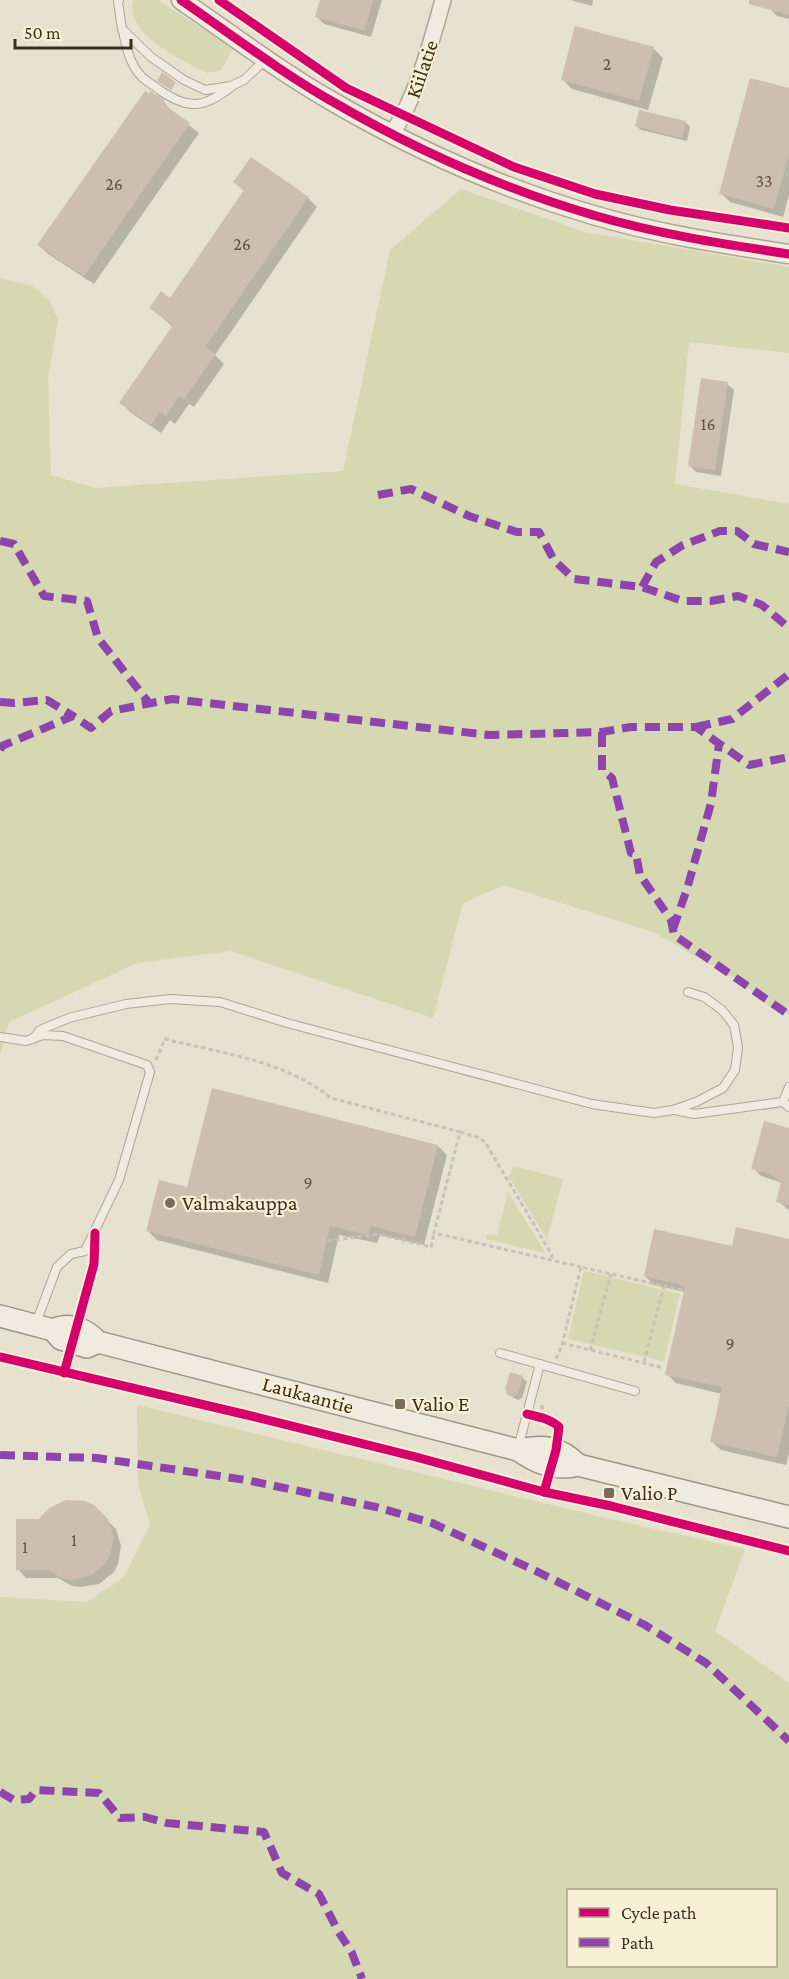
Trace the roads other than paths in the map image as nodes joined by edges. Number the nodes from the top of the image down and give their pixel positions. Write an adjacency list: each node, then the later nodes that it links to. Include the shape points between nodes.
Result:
1 (119, 0): 4 (lane)
2 (181, 0): 5 (street)
3 (443, 0): 7 (street, Kiilatie, via 410,103)
4 (122, 29): 6 (lane, via 151,57 184,80 205,90); 6 (lane, via 127,53 142,77 178,103 200,104)
5 (266, 59): 6 (lane, via 244,80); 7 (street, via 334,103)
6 (231, 86)
7 (392, 134): 8 (street, via 512,188 594,216)
8 (789, 254)
9 (688, 992): 14 (lane, via 704,997 722,1010 734,1025 738,1047 735,1070 723,1088)
10 (0, 1037): 11 (lane)
11 (33, 1039): 14 (lane, via 40,1030 69,1018 126,1004 170,999 220,1002 592,1104 654,1113); 16 (lane, via 63,1036 147,1065 149,1074 119,1180 85,1251 71,1254 57,1267)
12 (789, 1087): 13 (lane)
13 (786, 1104): 14 (lane, via 694,1114)
14 (673, 1110)
15 (0, 1316): 16 (main road, Laukaantie)
16 (44, 1327): 20 (main road, Laukaantie, via 61,1340 87,1347 98,1342)
17 (500, 1353): 18 (lane)
18 (540, 1364): 19 (lane); 20 (lane)
19 (635, 1391)
20 (518, 1450): 21 (main road, Laukaantie, via 552,1467 578,1465)
21 (789, 1517)

